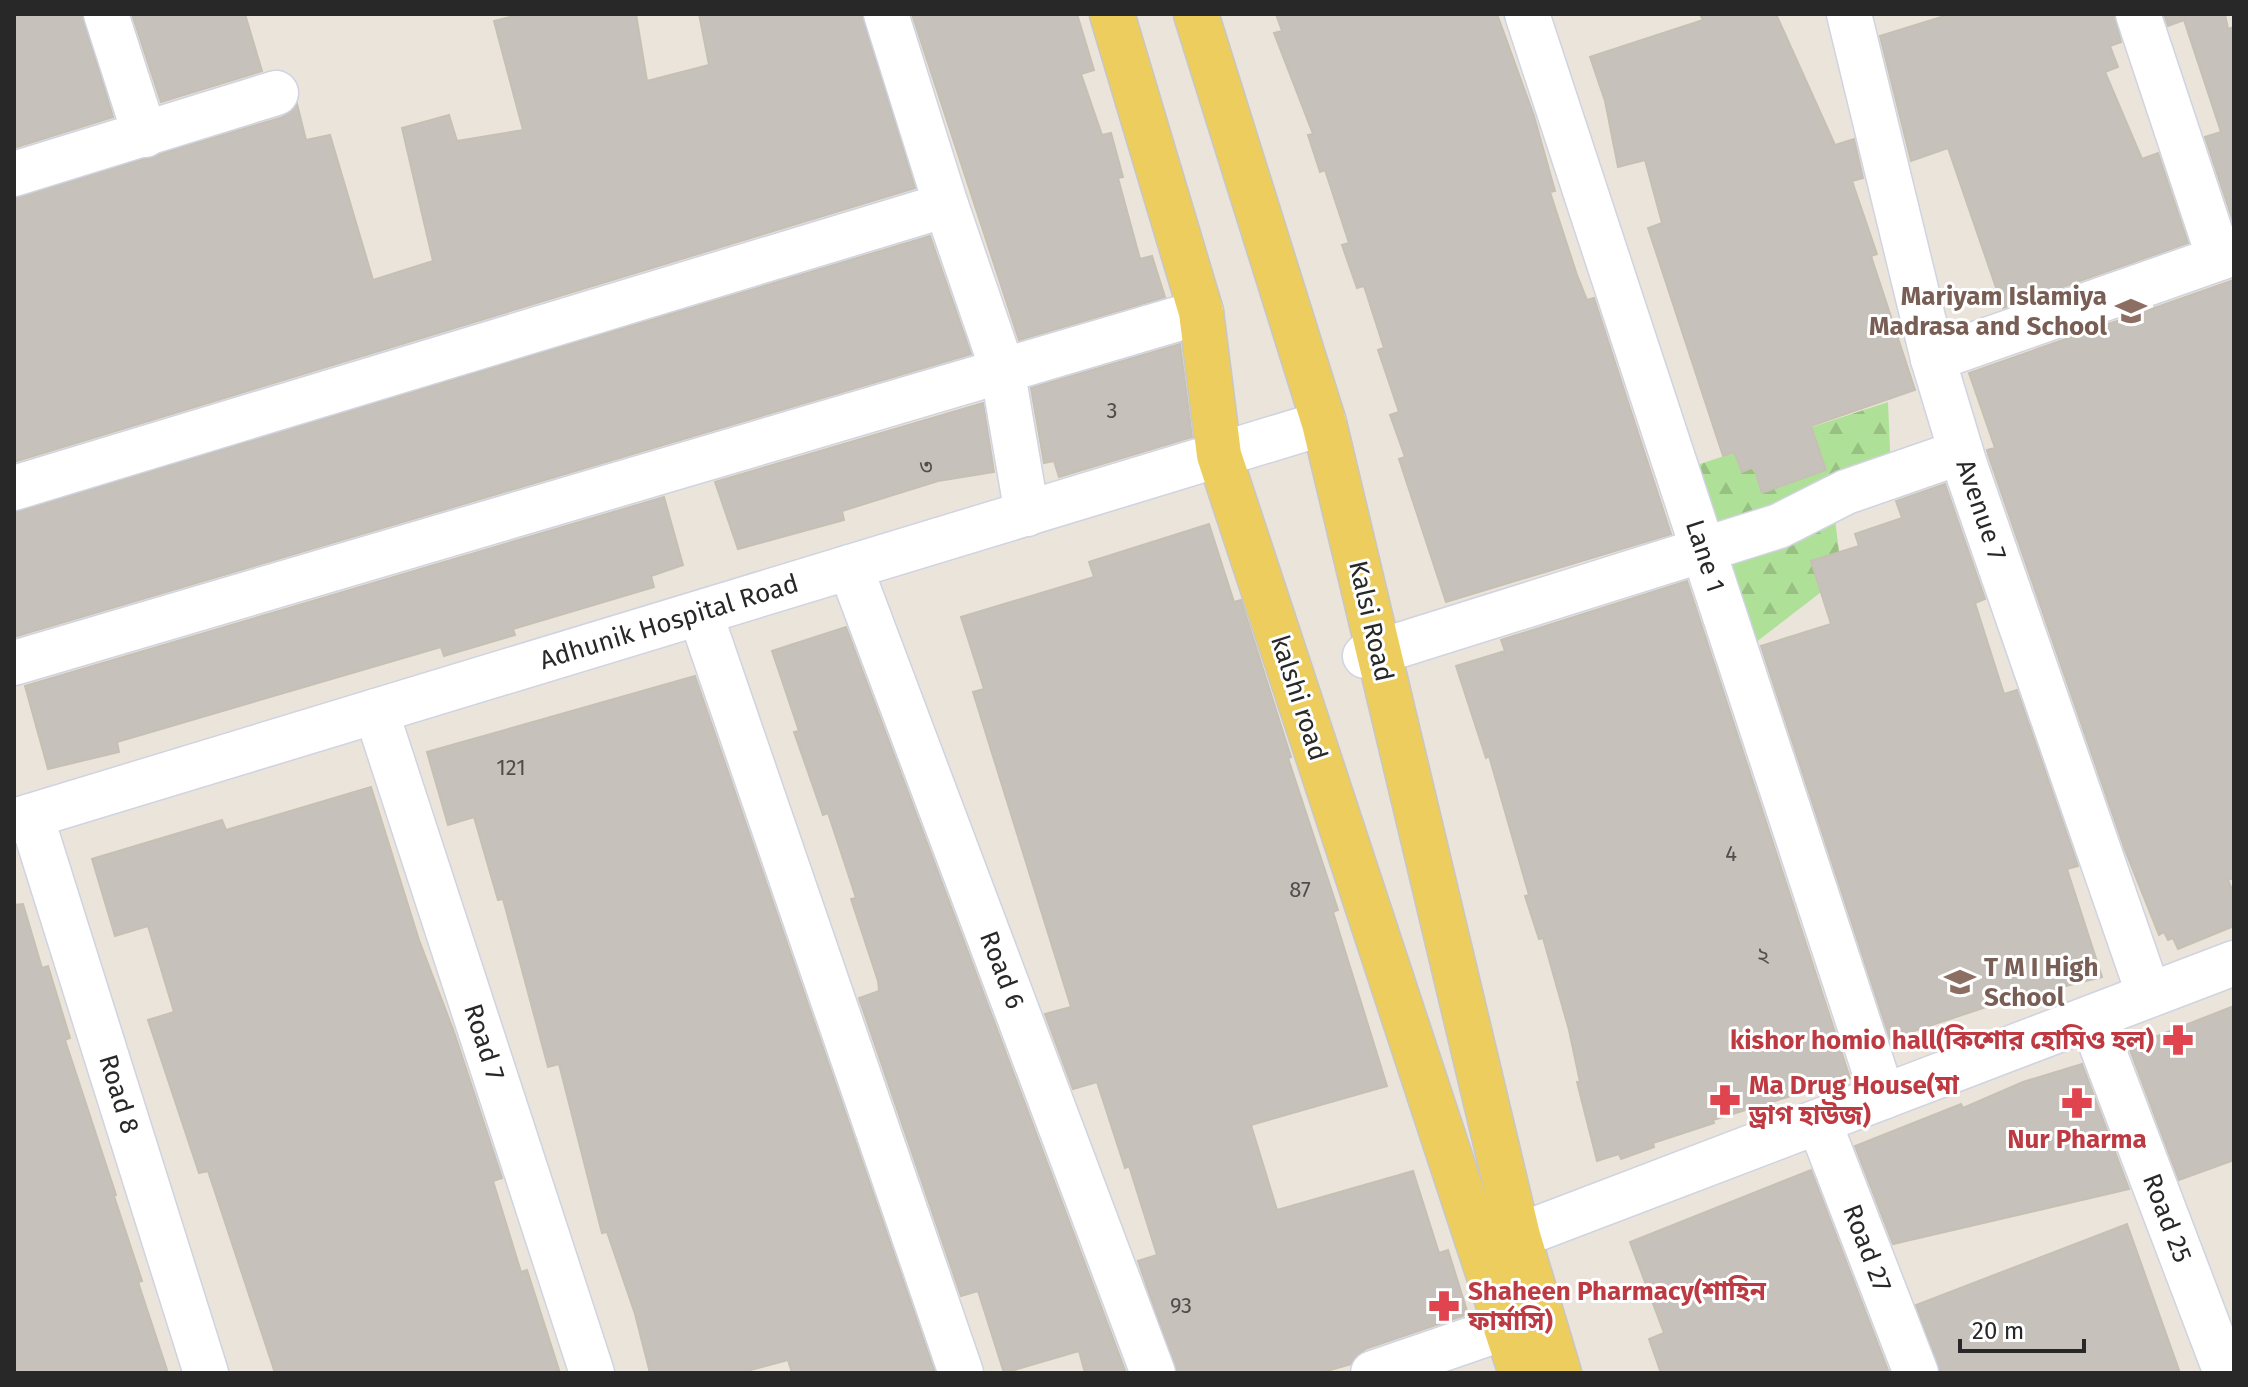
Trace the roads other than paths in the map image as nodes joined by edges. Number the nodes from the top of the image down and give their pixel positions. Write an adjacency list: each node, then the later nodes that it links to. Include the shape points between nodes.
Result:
1 (106, 14): 9 (street)
2 (886, 14): 11 (street)
3 (1112, 14): 13 (main road, kalshi road)
4 (1196, 14): 16 (main road, Kalsi Road)
5 (1527, 14): 21 (street, Lane 1)
6 (1849, 14): 14 (street, Avenue 7)
7 (2138, 14): 12 (street)
8 (276, 93): 9 (street)
9 (145, 135): 10 (street)
10 (14, 174)
11 (946, 205): 15 (street); 19 (street)
12 (2227, 255): 14 (street)
13 (1201, 312): 15 (street); 18 (main road, kalshi road)
14 (1933, 359): 17 (street, Avenue 7)
15 (1002, 368): 20 (street); 25 (street)
16 (1324, 423): 18 (street, Adhunik Hospital Road); 33 (main road, Kalsi Road)
17 (1961, 452): 21 (street, via 1846,492 1779,526); 29 (street, Avenue 7)
18 (1219, 455): 20 (street, Adhunik Hospital Road); 34 (main road, kalshi road)
19 (14, 488)
20 (1027, 514): 22 (street, Adhunik Hospital Road)
21 (1703, 550): 24 (street); 31 (street, Lane 1)
22 (850, 567): 23 (street, Adhunik Hospital Road); 38 (street, Road 6)
23 (700, 613): 26 (street, Adhunik Hospital Road); 37 (street)
24 (1365, 656)
25 (14, 663)
26 (376, 711): 27 (street, Adhunik Hospital Road); 36 (street, Road 7)
27 (23, 819): 35 (street, Road 8)
28 (2234, 963): 29 (street)
29 (2149, 995): 30 (street)
30 (2091, 1018): 31 (street); 43 (street, Road 25)
31 (1883, 1097): 32 (street)
32 (1819, 1122): 33 (street); 42 (street, Road 27)
33 (1518, 1236): 41 (main road, Kalsi Road)
34 (1507, 1327): 39 (street); 40 (main road, kalshi road)
35 (206, 1373)
36 (592, 1373)
37 (961, 1373)
38 (1153, 1373)
39 (1373, 1373)
40 (1521, 1373)
41 (1559, 1373)
42 (1916, 1373)
43 (2226, 1373)

